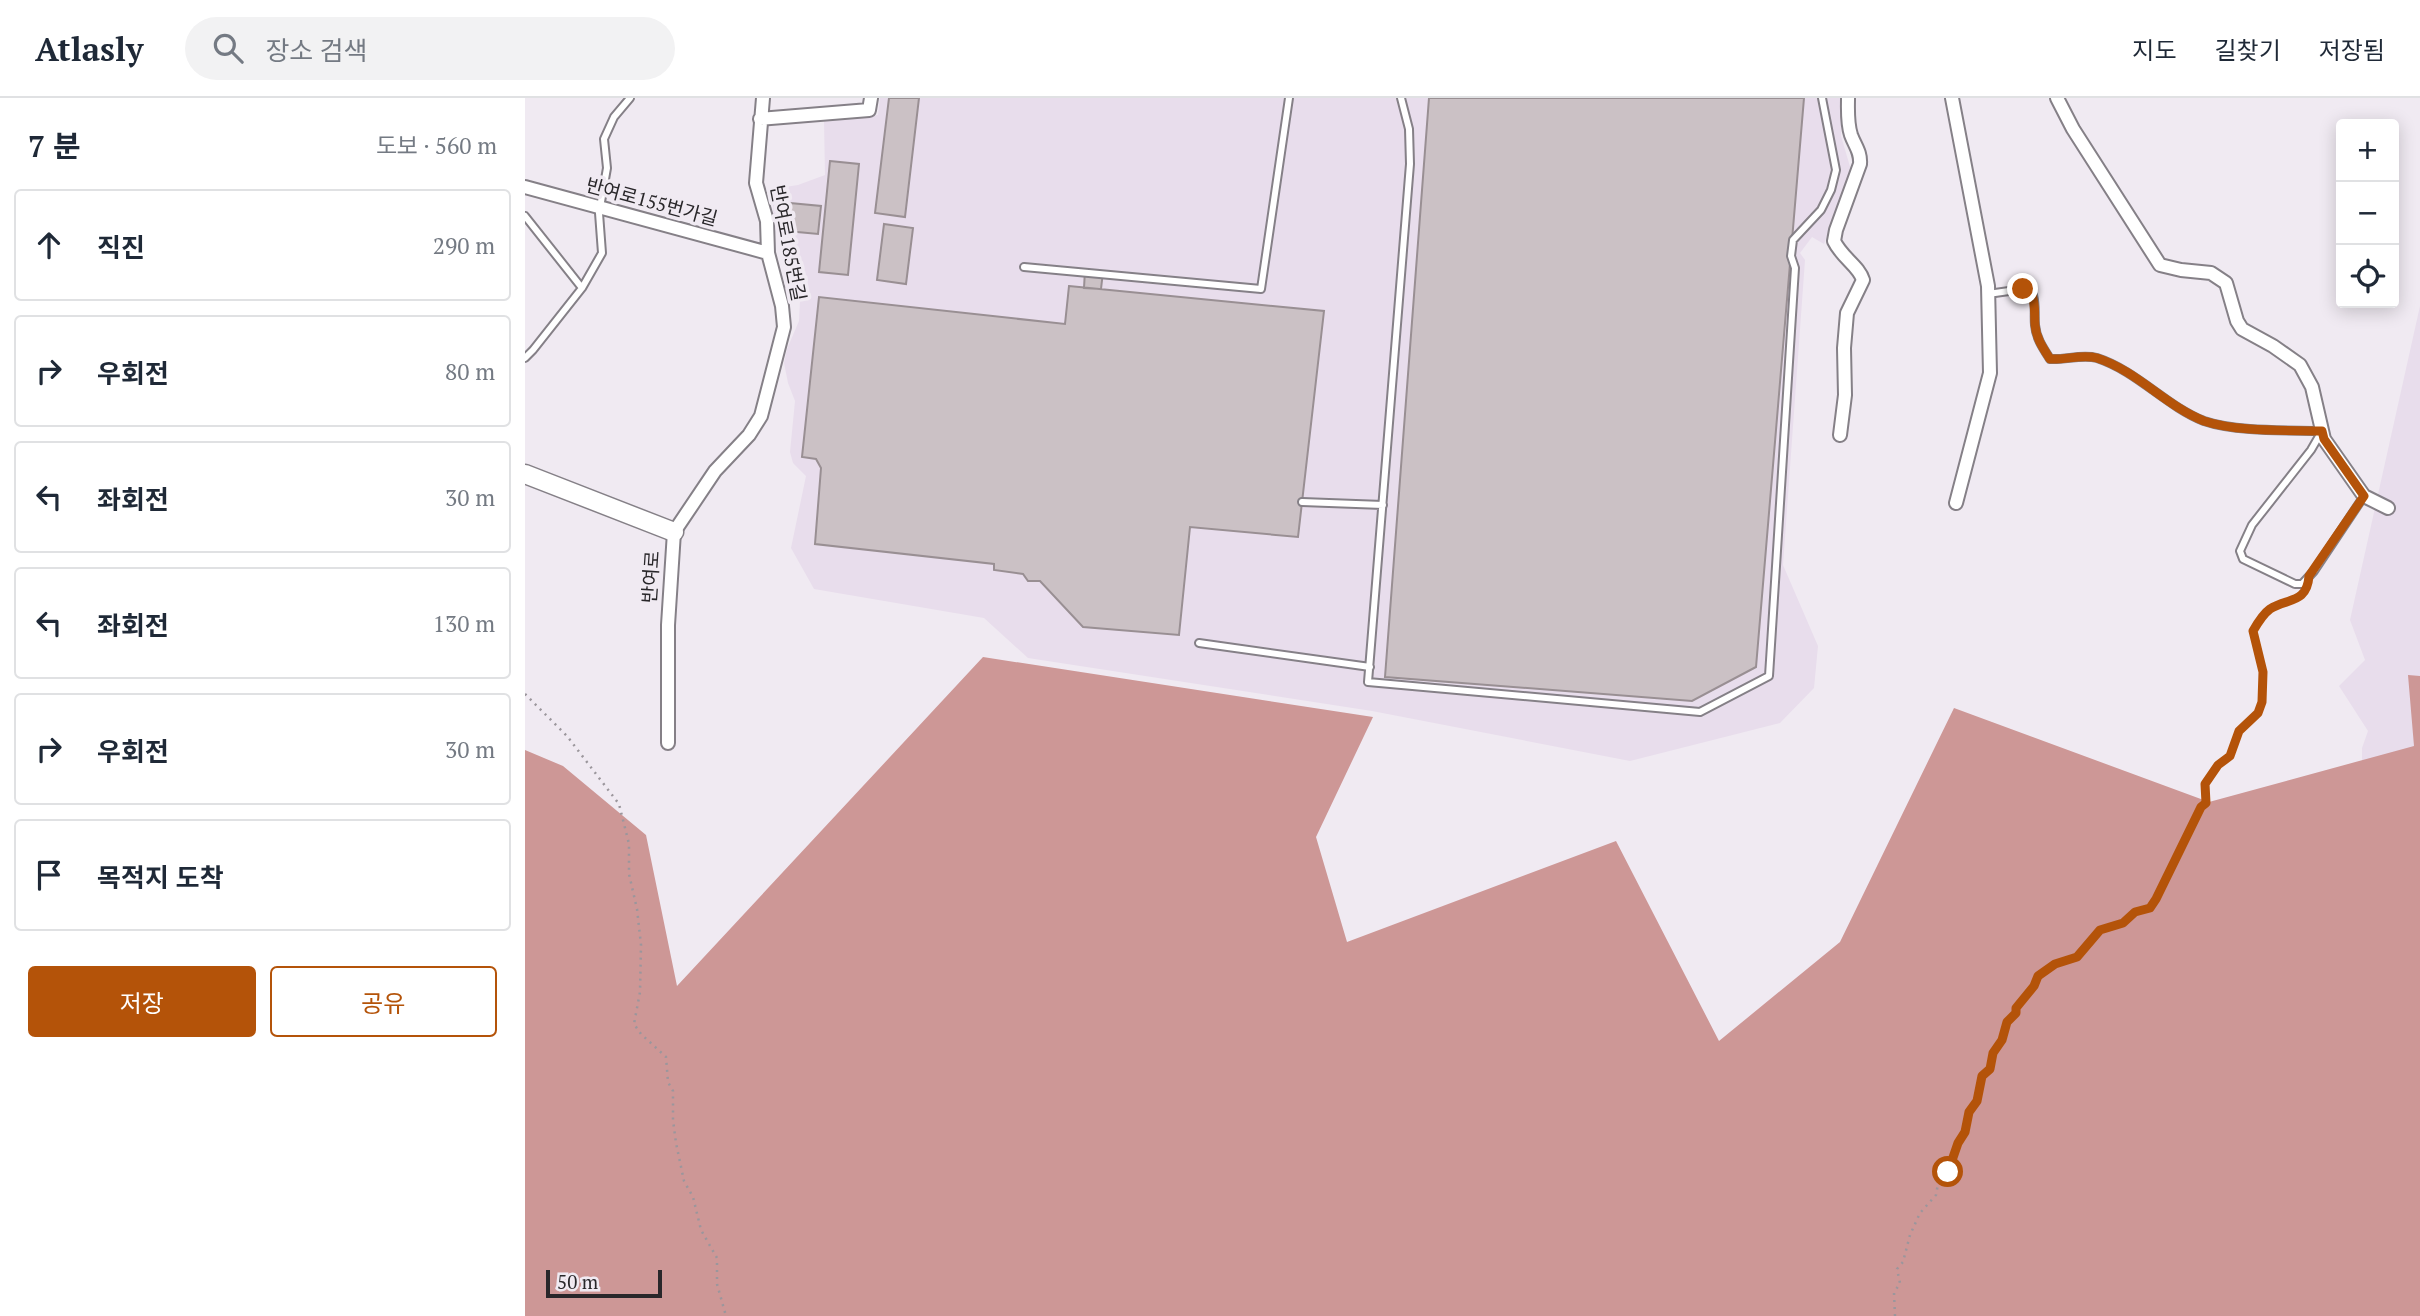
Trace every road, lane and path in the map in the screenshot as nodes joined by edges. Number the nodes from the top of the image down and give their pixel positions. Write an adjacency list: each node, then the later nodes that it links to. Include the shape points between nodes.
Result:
1 (630, 98): 12 (lane, via 604,139 607,168)
2 (763, 98): 10 (street, 반여로185번길)
3 (871, 98): 10 (street, via 869,110)
4 (1289, 98): 15 (lane, via 1261,289)
5 (1401, 98): 25 (lane, via 1409,129 1410,164)
6 (1822, 98): 30 (lane, via 1836,170 1821,210 1793,240 1795,268 1769,676 1700,712 1368,682)
7 (1848, 98): 20 (street, via 1848,121 1860,164 1834,242 1863,280 1847,313)
8 (1952, 98): 17 (street)
9 (2057, 98): 19 (street, via 2160,265 2211,273 2226,283 2242,328 2300,365 2312,387)
10 (760, 118): 14 (street, 반여로185번길, via 756,183 767,221)
11 (525, 187): 12 (street, 반여로155번가길)
12 (601, 207): 14 (street, 반여로155번가길); 16 (lane, via 602,253)
13 (525, 216): 16 (lane)
14 (768, 253): 27 (street, 반여로185번길, via 784,327 761,416 715,471)
15 (1024, 267)
16 (582, 288): 18 (lane)
17 (1988, 294): 19 (lane, via 2023,289 2032,295 2039,342 2050,359 2099,359 2205,421); 24 (street, via 1990,373)
18 (525, 358)
19 (2322, 431): 22 (street); 28 (lane, via 2252,525 2240,551 2243,559 2295,584)
20 (1840, 435)
21 (525, 474): 27 (street, 반여로)
22 (2364, 496): 26 (street); 28 (lane)
23 (1302, 502): 25 (lane)
24 (1956, 503)
25 (1383, 505): 30 (lane)
26 (2388, 508)
27 (674, 532): 32 (street, 반여로, via 667,625)
28 (2309, 576): 34 (path, via 2304,593 2270,609 2253,631 2263,672 2258,713 2239,731 2230,756 2205,784 2206,803 2150,908 2100,930 2077,957 2038,976 2007,1022 1948,1172 1939,1178 1936,1195 1920,1213 1897,1269 1900,1283 1893,1301)
29 (1199, 643): 30 (lane)
30 (1370, 667)
31 (525, 694): 33 (path, via 567,736 619,804 629,844 629,874 641,945 640,992 633,1024 666,1057 684,1181 701,1230 717,1258 717,1284)
32 (667, 743)
33 (726, 1316)
34 (1895, 1316)

